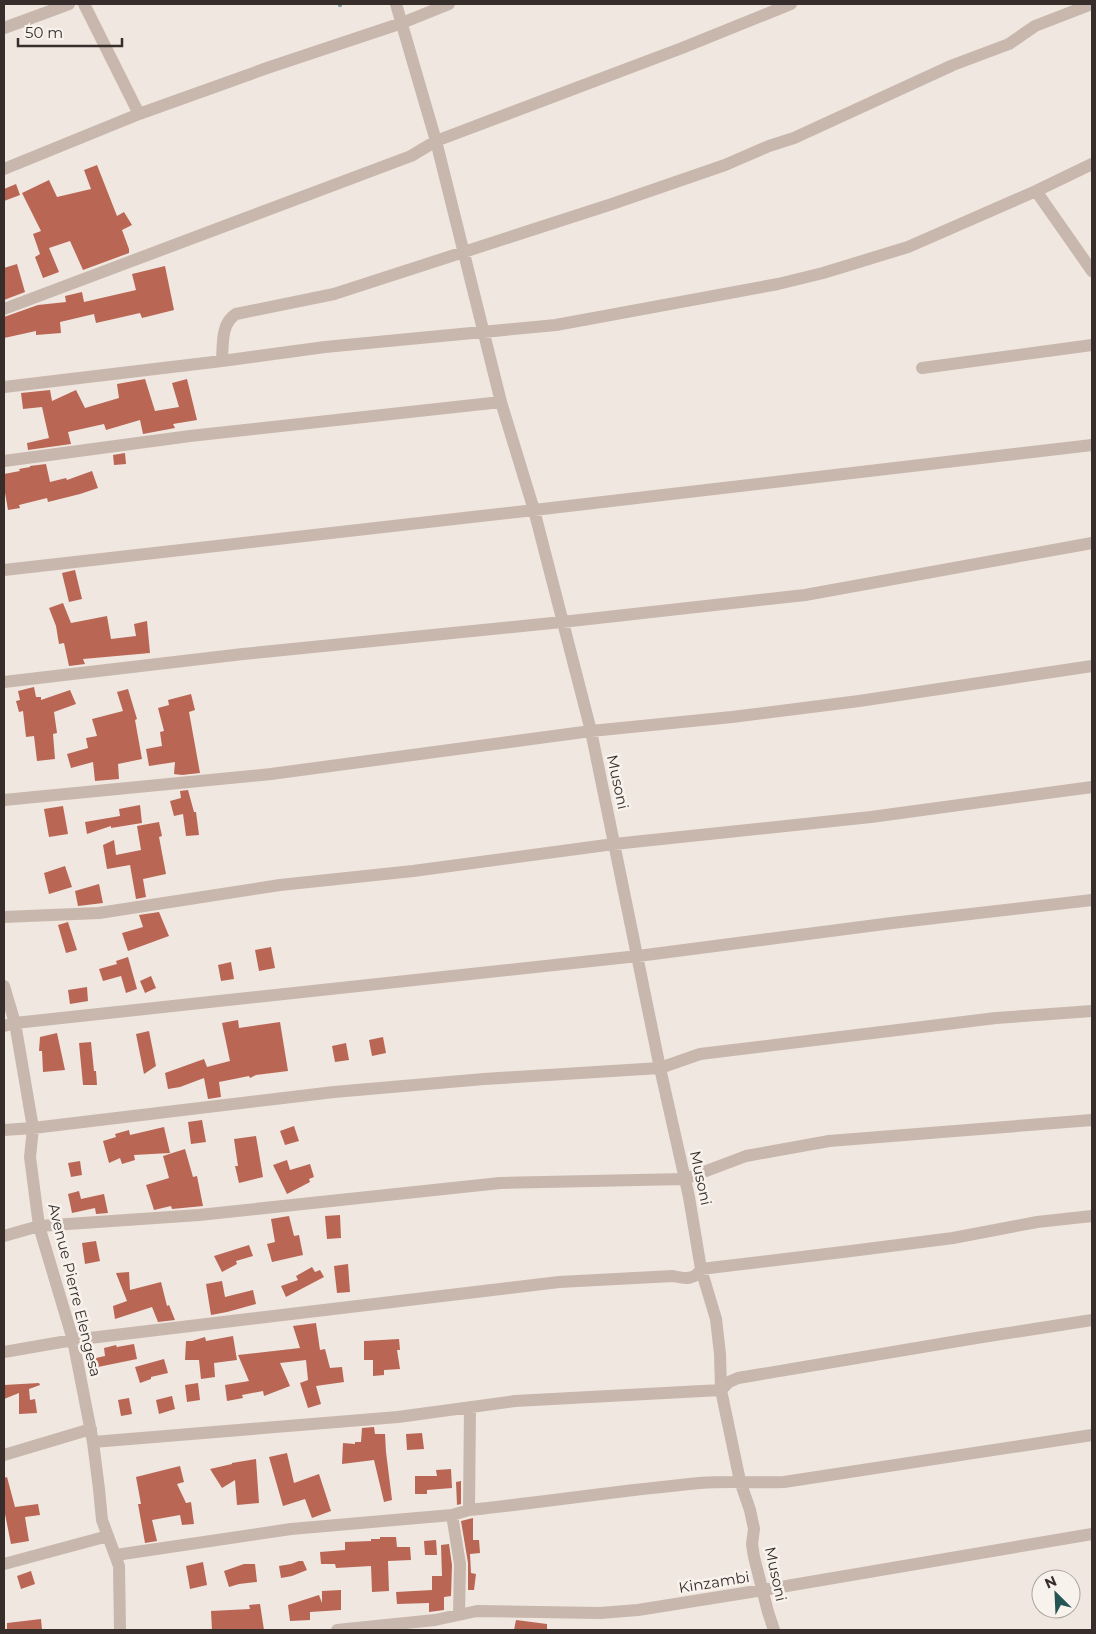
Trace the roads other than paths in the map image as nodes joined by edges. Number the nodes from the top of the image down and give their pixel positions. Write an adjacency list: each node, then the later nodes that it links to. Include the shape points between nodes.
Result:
1 (69, 4): 8 (street)
2 (84, 4): 9 (street)
3 (396, 4): 7 (street, Musoni)
4 (449, 4): 7 (street)
5 (791, 4): 10 (street)
6 (1092, 4): 14 (street, via 1034,26 1009,44 953,65 794,138 621,201)
7 (402, 23): 9 (street); 10 (street, Musoni)
8 (4, 28)
9 (139, 114): 12 (street)
10 (436, 141): 14 (street, Musoni); 16 (street, via 411,156)
11 (1092, 164): 13 (street)
12 (4, 169)
13 (1036, 192): 15 (street); 17 (street, via 908,247 823,273 556,325)
14 (464, 252): 17 (street, Musoni); 19 (street, via 334,294 236,314 225,326)
15 (1092, 271)
16 (4, 309)
17 (484, 332): 19 (street, via 325,347); 22 (street, Musoni)
18 (1092, 345): 20 (street)
19 (222, 361): 21 (street)
20 (922, 368)
21 (4, 387)
22 (501, 402): 24 (street, via 190,436); 25 (street, Musoni)
23 (1092, 445): 25 (street)
24 (4, 461)
25 (534, 510): 27 (street); 28 (street, Musoni)
26 (1092, 543): 28 (street, via 804,595)
27 (4, 570)
28 (562, 622): 30 (street); 31 (street, Musoni)
29 (1092, 666): 31 (street, via 840,703)
30 (4, 682)
31 (591, 731): 33 (street, via 271,774); 34 (street, Musoni)
32 (1092, 787): 34 (street, via 871,817)
33 (4, 800)
34 (614, 844): 36 (street, via 413,872 280,885 99,913); 37 (street, Musoni)
35 (1092, 900): 37 (street)
36 (4, 917)
37 (638, 956): 40 (street); 41 (street, Musoni)
38 (4, 986): 40 (street, Avenue Pierre Elengesa)
39 (1092, 1011): 41 (street, via 996,1018 700,1054)
40 (9, 1024): 43 (street, Avenue Pierre Elengesa)
41 (660, 1068): 43 (street, via 334,1092); 45 (street, Musoni)
42 (1092, 1120): 45 (street, via 829,1141 746,1156)
43 (33, 1128): 44 (street); 47 (street, Avenue Pierre Elengesa, via 30,1157)
44 (4, 1130)
45 (685, 1179): 47 (street, via 500,1183 200,1215); 49 (street, Musoni)
46 (1092, 1216): 49 (street, via 852,1252)
47 (39, 1226): 48 (street); 51 (street, Avenue Pierre Elengesa)
48 (4, 1236)
49 (702, 1268): 51 (street, via 691,1278 673,1276 559,1282); 53 (street, Musoni, via 716,1319)
50 (1092, 1320): 53 (street, via 738,1378)
51 (73, 1340): 52 (street); 55 (street, Avenue Pierre Elengesa)
52 (4, 1352)
53 (721, 1390): 54 (street, via 515,1401); 58 (street, Musoni)
54 (470, 1407): 55 (street, via 398,1416); 59 (street)
55 (92, 1435): 57 (street); 62 (street, Avenue Pierre Elengesa, via 100,1512)
56 (1092, 1435): 58 (street, via 784,1482)
57 (4, 1455)
58 (740, 1481): 59 (street); 65 (street, Musoni, via 750,1510 754,1557)
59 (469, 1510): 60 (street)
60 (452, 1515): 63 (street, via 292,1528); 66 (street, via 460,1564)
61 (1092, 1534): 65 (street, Kinzambi)
62 (108, 1536): 63 (street, Avenue Pierre Elengesa); 64 (street)
63 (116, 1555): 67 (street, Avenue Pierre Elengesa, via 120,1569)
64 (4, 1564)
65 (763, 1590): 66 (street, Kinzambi, via 638,1610 600,1613 477,1611); 69 (street, Musoni)
66 (459, 1614): 68 (street, Kinzambi, via 434,1620)
67 (120, 1630)
68 (337, 1630)
69 (774, 1630)

